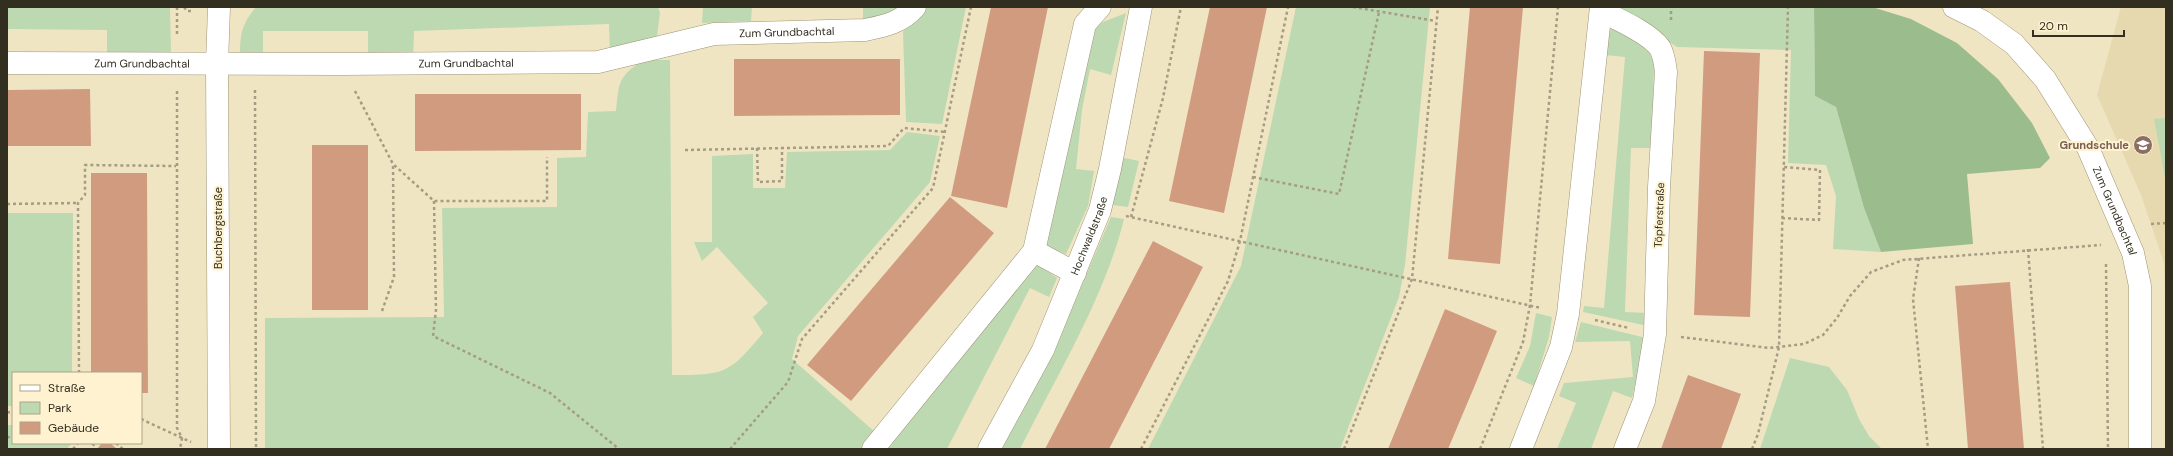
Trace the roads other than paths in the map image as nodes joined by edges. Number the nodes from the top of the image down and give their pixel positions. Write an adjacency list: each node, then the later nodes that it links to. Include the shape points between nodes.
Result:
1 (219, 7): 8 (street, Buchbergstraße)
2 (915, 7): 8 (street, Zum Grundbachtal, via 903,19 865,30 714,34 598,62)
3 (1100, 7): 9 (street, via 1085,24)
4 (1141, 7): 10 (street, Hochwaldstraße, via 1102,203)
5 (1954, 7): 16 (street, Zum Grundbachtal, via 1982,21 2014,44 2045,79 2088,148 2133,253 2140,286)
6 (1601, 9): 14 (street, Töpferstraße, via 1568,314 1561,346); 15 (street, Töpferstraße, via 1643,34 1659,47 1666,72 1659,187 1655,334 1644,401)
7 (7, 62): 8 (street, Zum Grundbachtal)
8 (217, 64): 11 (street, Buchbergstraße)
9 (1034, 251): 10 (street); 12 (street)
10 (1075, 273): 13 (street, Hochwaldstraße, via 1042,350)
11 (219, 449)
12 (873, 449)
13 (989, 449)
14 (1521, 449)
15 (1625, 449)
16 (2140, 449)

